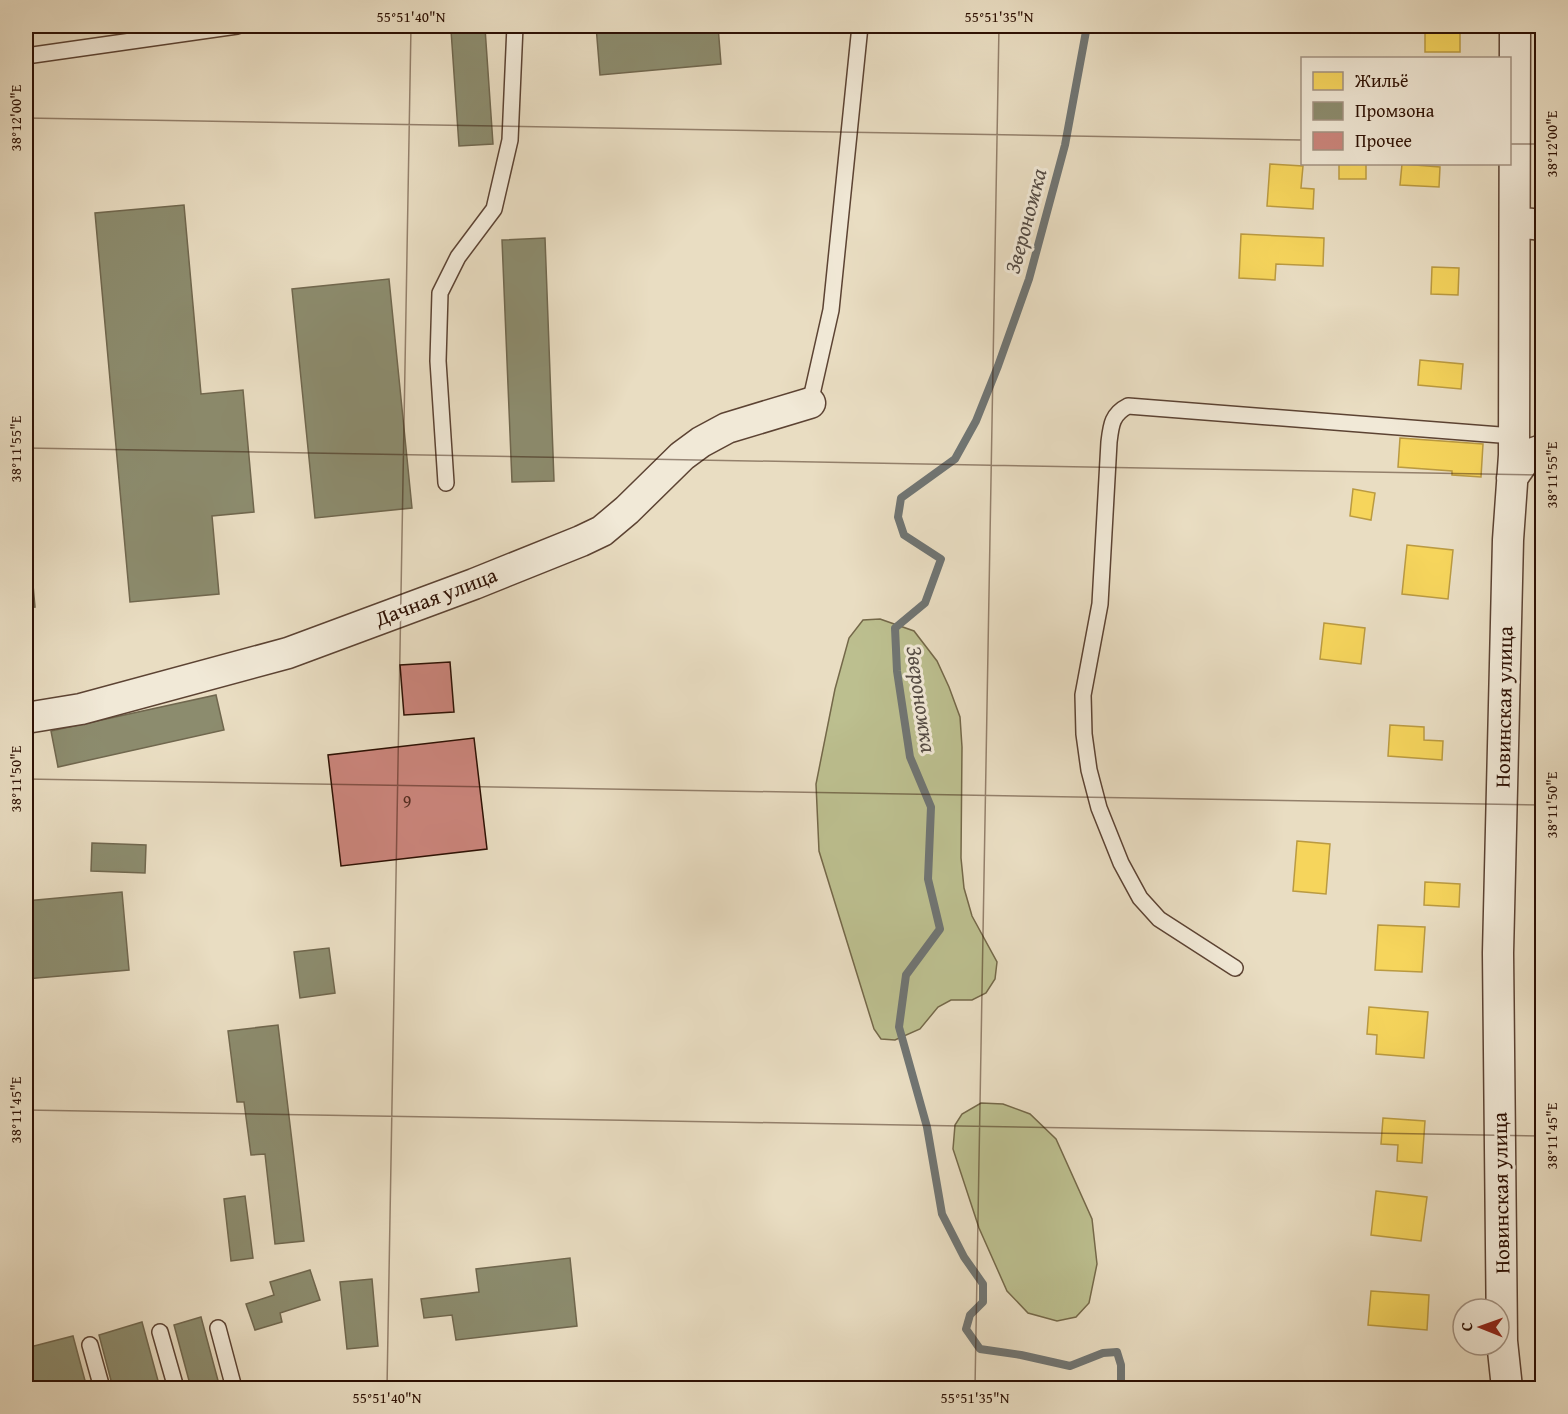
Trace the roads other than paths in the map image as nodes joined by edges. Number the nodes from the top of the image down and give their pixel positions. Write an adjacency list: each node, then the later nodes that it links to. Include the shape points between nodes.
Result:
1 (237, 26): 5 (lane)
2 (515, 26): 13 (lane, via 510,141 494,208 458,257 440,292 438,362)
3 (860, 26): 8 (lane, via 831,310)
4 (1515, 26): 6 (street, Новинская улица)
5 (26, 56)
6 (1529, 223): 7 (street, Новинская улица)
7 (1514, 402): 9 (street); 10 (street, Новинская улица)
8 (810, 404): 14 (street, Дачная улица, via 727,428 682,456 602,531 474,584 288,652 81,709)
9 (1542, 432)
10 (1514, 436): 12 (street, Новинская улица); 15 (lane, via 1128,406 1118,411 1109,442 1101,604 1083,695 1089,771 1121,863 1140,898 1159,920)
11 (1542, 450): 12 (street, via 1528,455)
12 (1512, 478): 22 (street, Новинская улица, via 1498,953 1502,1341)
13 (446, 483)
14 (26, 718)
15 (1235, 968)
16 (218, 1328): 21 (lane)
17 (160, 1332): 20 (lane)
18 (90, 1345): 19 (lane)
19 (102, 1389)
20 (176, 1389)
21 (234, 1389)
22 (1507, 1389)

